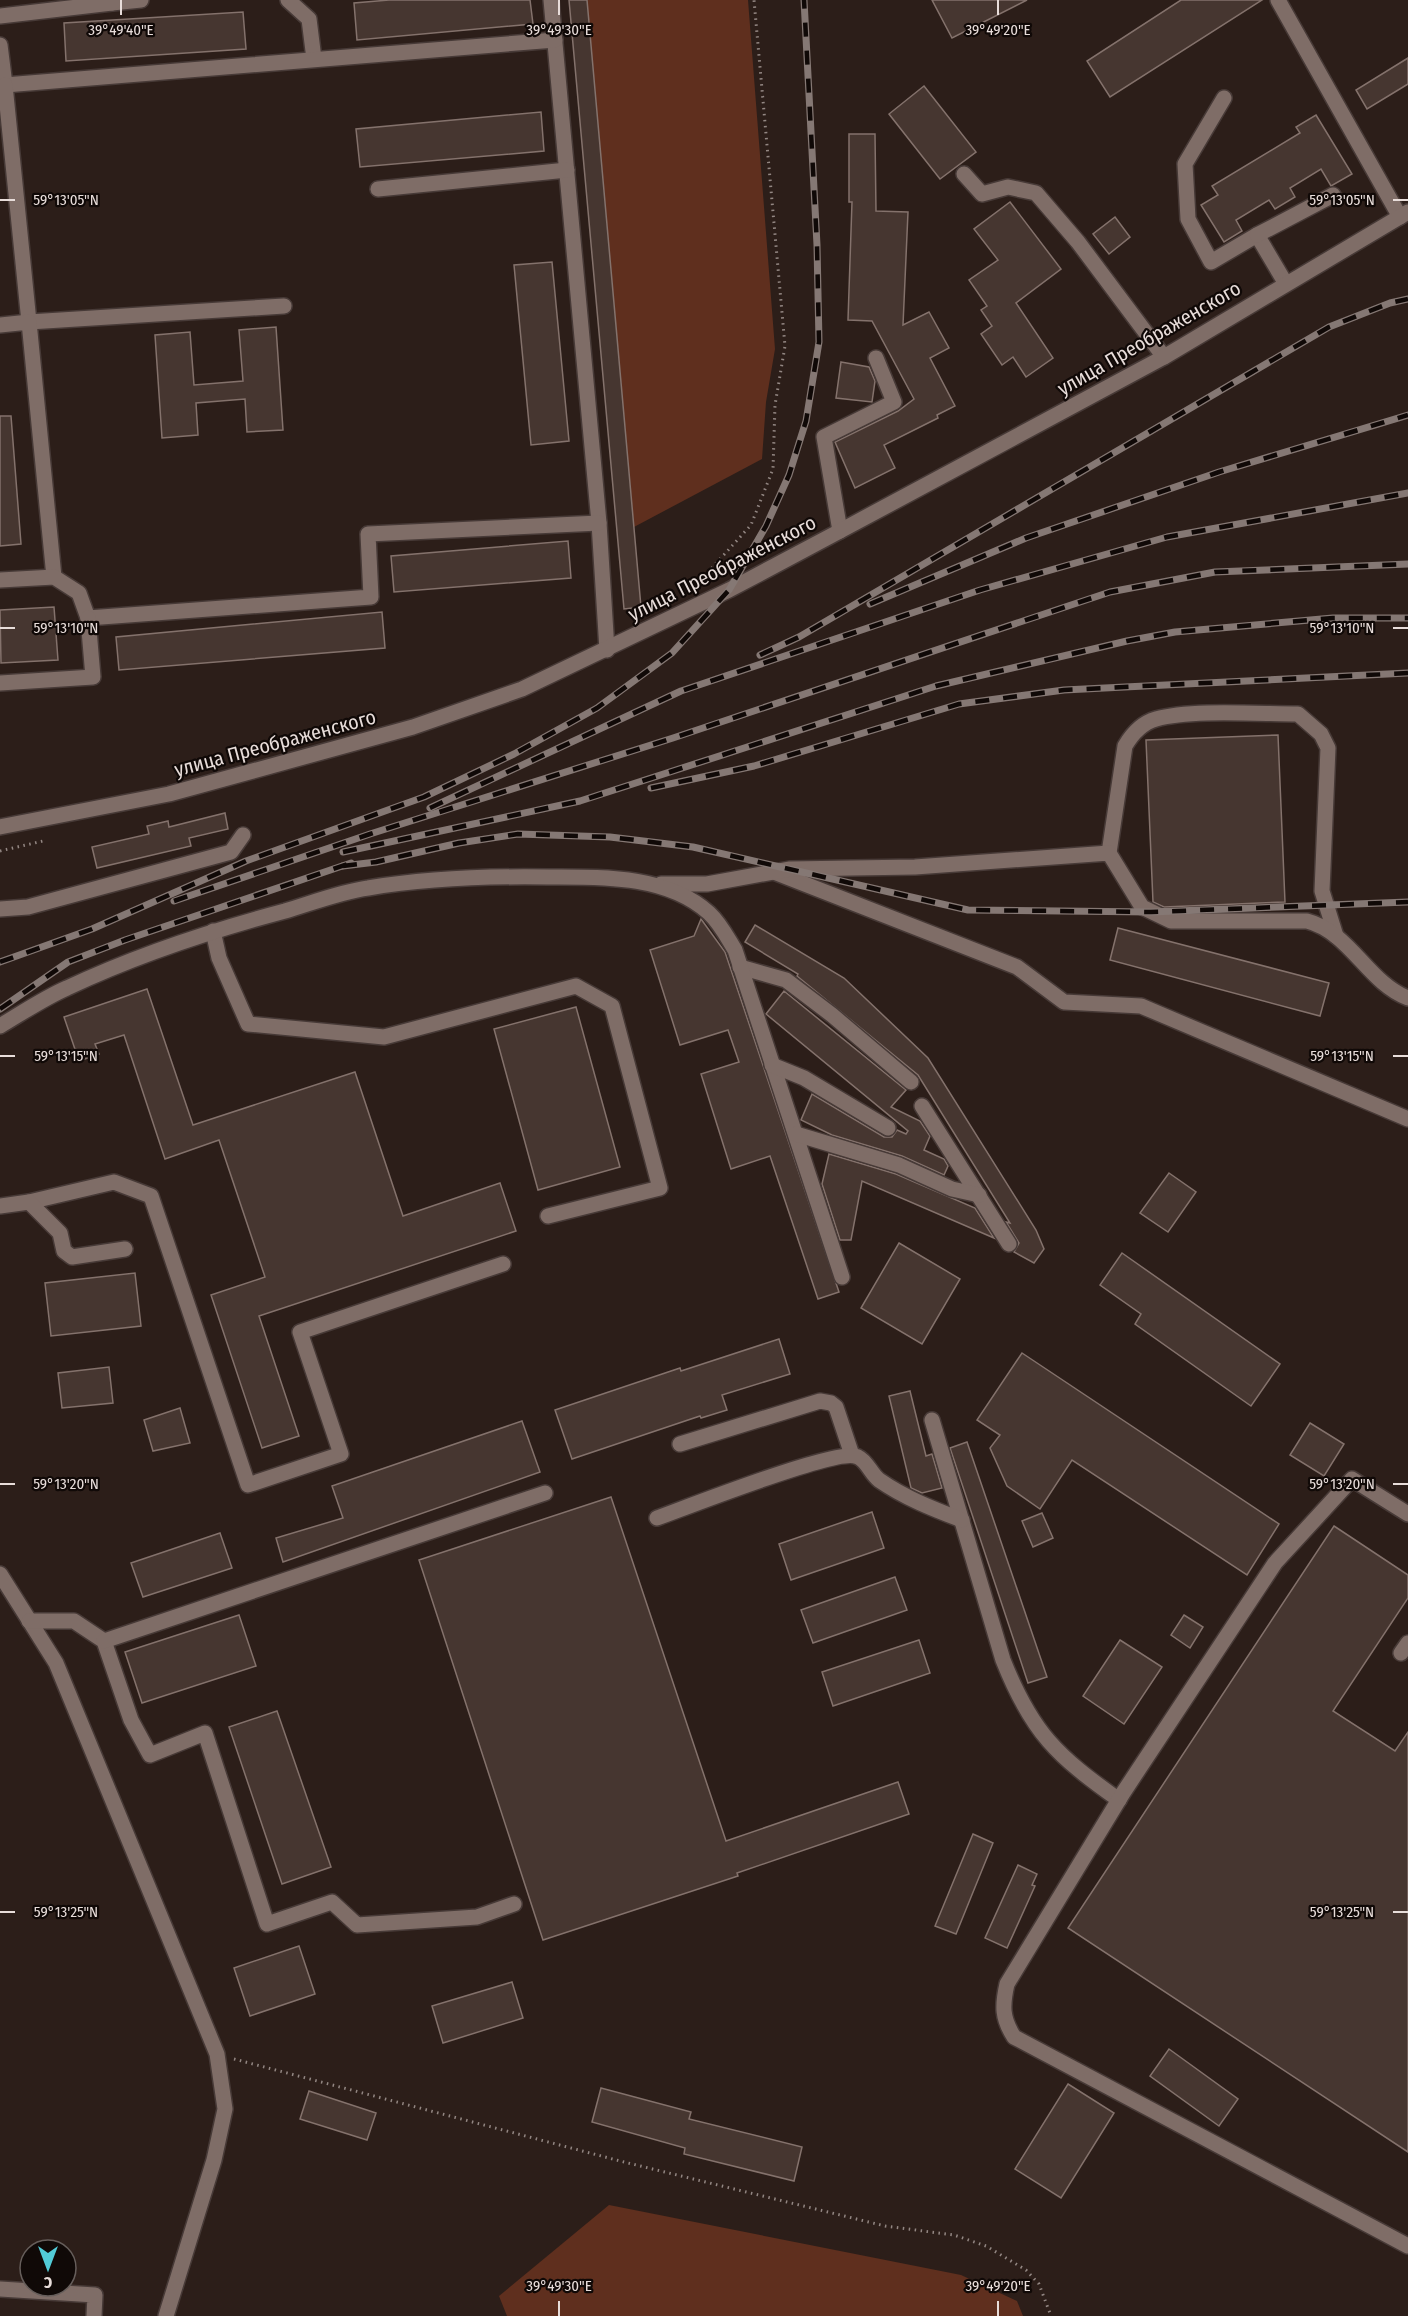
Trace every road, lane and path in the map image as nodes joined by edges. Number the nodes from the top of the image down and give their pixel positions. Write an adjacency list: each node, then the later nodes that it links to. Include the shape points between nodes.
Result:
1 (141, 0): 6 (street)
2 (288, 0): 10 (street, via 309,19)
3 (551, 0): 8 (street)
4 (754, 0): 29 (path, via 785,346 775,405 773,469 751,525 711,569)
5 (1278, 0): 17 (street)
6 (112, 2): 7 (street)
7 (0, 16)
8 (555, 40): 10 (street); 13 (street)
9 (0, 45): 11 (street)
10 (314, 59): 11 (street)
11 (5, 85): 21 (street)
12 (1224, 98): 18 (street, via 1185,164 1188,219 1211,262)
13 (567, 170): 15 (street); 25 (street)
14 (964, 174): 23 (street, via 982,194 1008,187 1036,193)
15 (378, 189)
16 (1333, 195): 18 (street)
17 (1404, 215): 19 (street, улица Преображенского)
18 (1257, 235): 19 (street)
19 (1286, 284): 23 (street, улица Преображенского)
20 (284, 306): 21 (street)
21 (29, 322): 22 (street); 27 (street)
22 (0, 325)
23 (1164, 357): 26 (street, улица Преображенского)
24 (876, 358): 26 (street, via 894,402 824,437)
25 (598, 523): 30 (street, via 368,534 371,597); 31 (street)
26 (840, 531): 29 (street, улица Преображенского)
27 (54, 577): 28 (street); 30 (street, via 79,592)
28 (0, 580)
29 (711, 597): 31 (street, улица Преображенского)
30 (88, 618): 32 (street, via 93,677)
31 (607, 650): 33 (street, улица Преображенского, via 522,689 413,727 169,794)
32 (0, 683)
33 (0, 827)
34 (243, 835): 40 (street, via 231,852 28,907)
35 (43, 841): 36 (path)
36 (0, 851)
37 (1109, 853): 38 (street); 42 (street, via 1142,907 1171,921 1307,921 1323,925); 42 (street, via 1125,746 1144,725 1176,715 1298,714 1321,734 1328,748 1322,891)
38 (774, 872): 39 (street, via 706,884); 49 (street, via 1017,967 1064,1002 1141,1006)
39 (653, 884): 41 (street, via 590,877 439,879 366,888); 43 (street, via 708,912 735,950)
40 (0, 909)
41 (213, 932): 45 (street, via 143,954 65,988); 55 (street, via 219,958 248,1024 384,1037 576,986 612,1006 660,1188)
42 (1336, 936): 44 (street, via 1392,989)
43 (740, 967): 46 (street); 47 (street, via 786,980)
44 (1408, 998)
45 (0, 1026)
46 (772, 1065): 50 (street, via 804,1077); 51 (street)
47 (911, 1082)
48 (922, 1106): 52 (street)
49 (1408, 1119)
50 (888, 1128)
51 (796, 1134): 52 (street, via 899,1165 952,1189); 59 (street)
52 (979, 1195): 56 (street)
53 (29, 1202): 54 (street); 57 (street, via 60,1233 67,1255); 58 (street, via 114,1182 151,1196 248,1485 341,1454 300,1332)
54 (0, 1206)
55 (548, 1216)
56 (1009, 1244)
57 (124, 1249)
58 (503, 1264)
59 (842, 1277)
60 (932, 1420): 66 (street)
61 (680, 1444): 62 (street, via 820,1401 836,1407)
62 (852, 1455): 65 (street, via 813,1463); 66 (street, via 907,1498)
63 (545, 1493): 69 (street)
64 (1408, 1514): 70 (street, via 1352,1479 1275,1563)
65 (657, 1518)
66 (962, 1520): 70 (street, via 1003,1660 1018,1697 1060,1755)
67 (0, 1574): 68 (street)
68 (30, 1621): 69 (street, via 74,1621); 72 (street, via 56,1663)
69 (104, 1641): 71 (street, via 131,1720 150,1755 205,1733 267,1924 332,1902 357,1925 477,1917)
70 (1119, 1800): 73 (street, via 1007,1984 1002,2005 1004,2022 1014,2037)
71 (514, 1904)
72 (218, 2054): 76 (street, via 225,2109 214,2160); 77 (path, via 624,2162 885,2226 954,2235 986,2246 1026,2271 1039,2284)
73 (1408, 2246)
74 (0, 2289): 75 (street, via 95,2295)
75 (94, 2316)
76 (166, 2316)
77 (1051, 2316)

